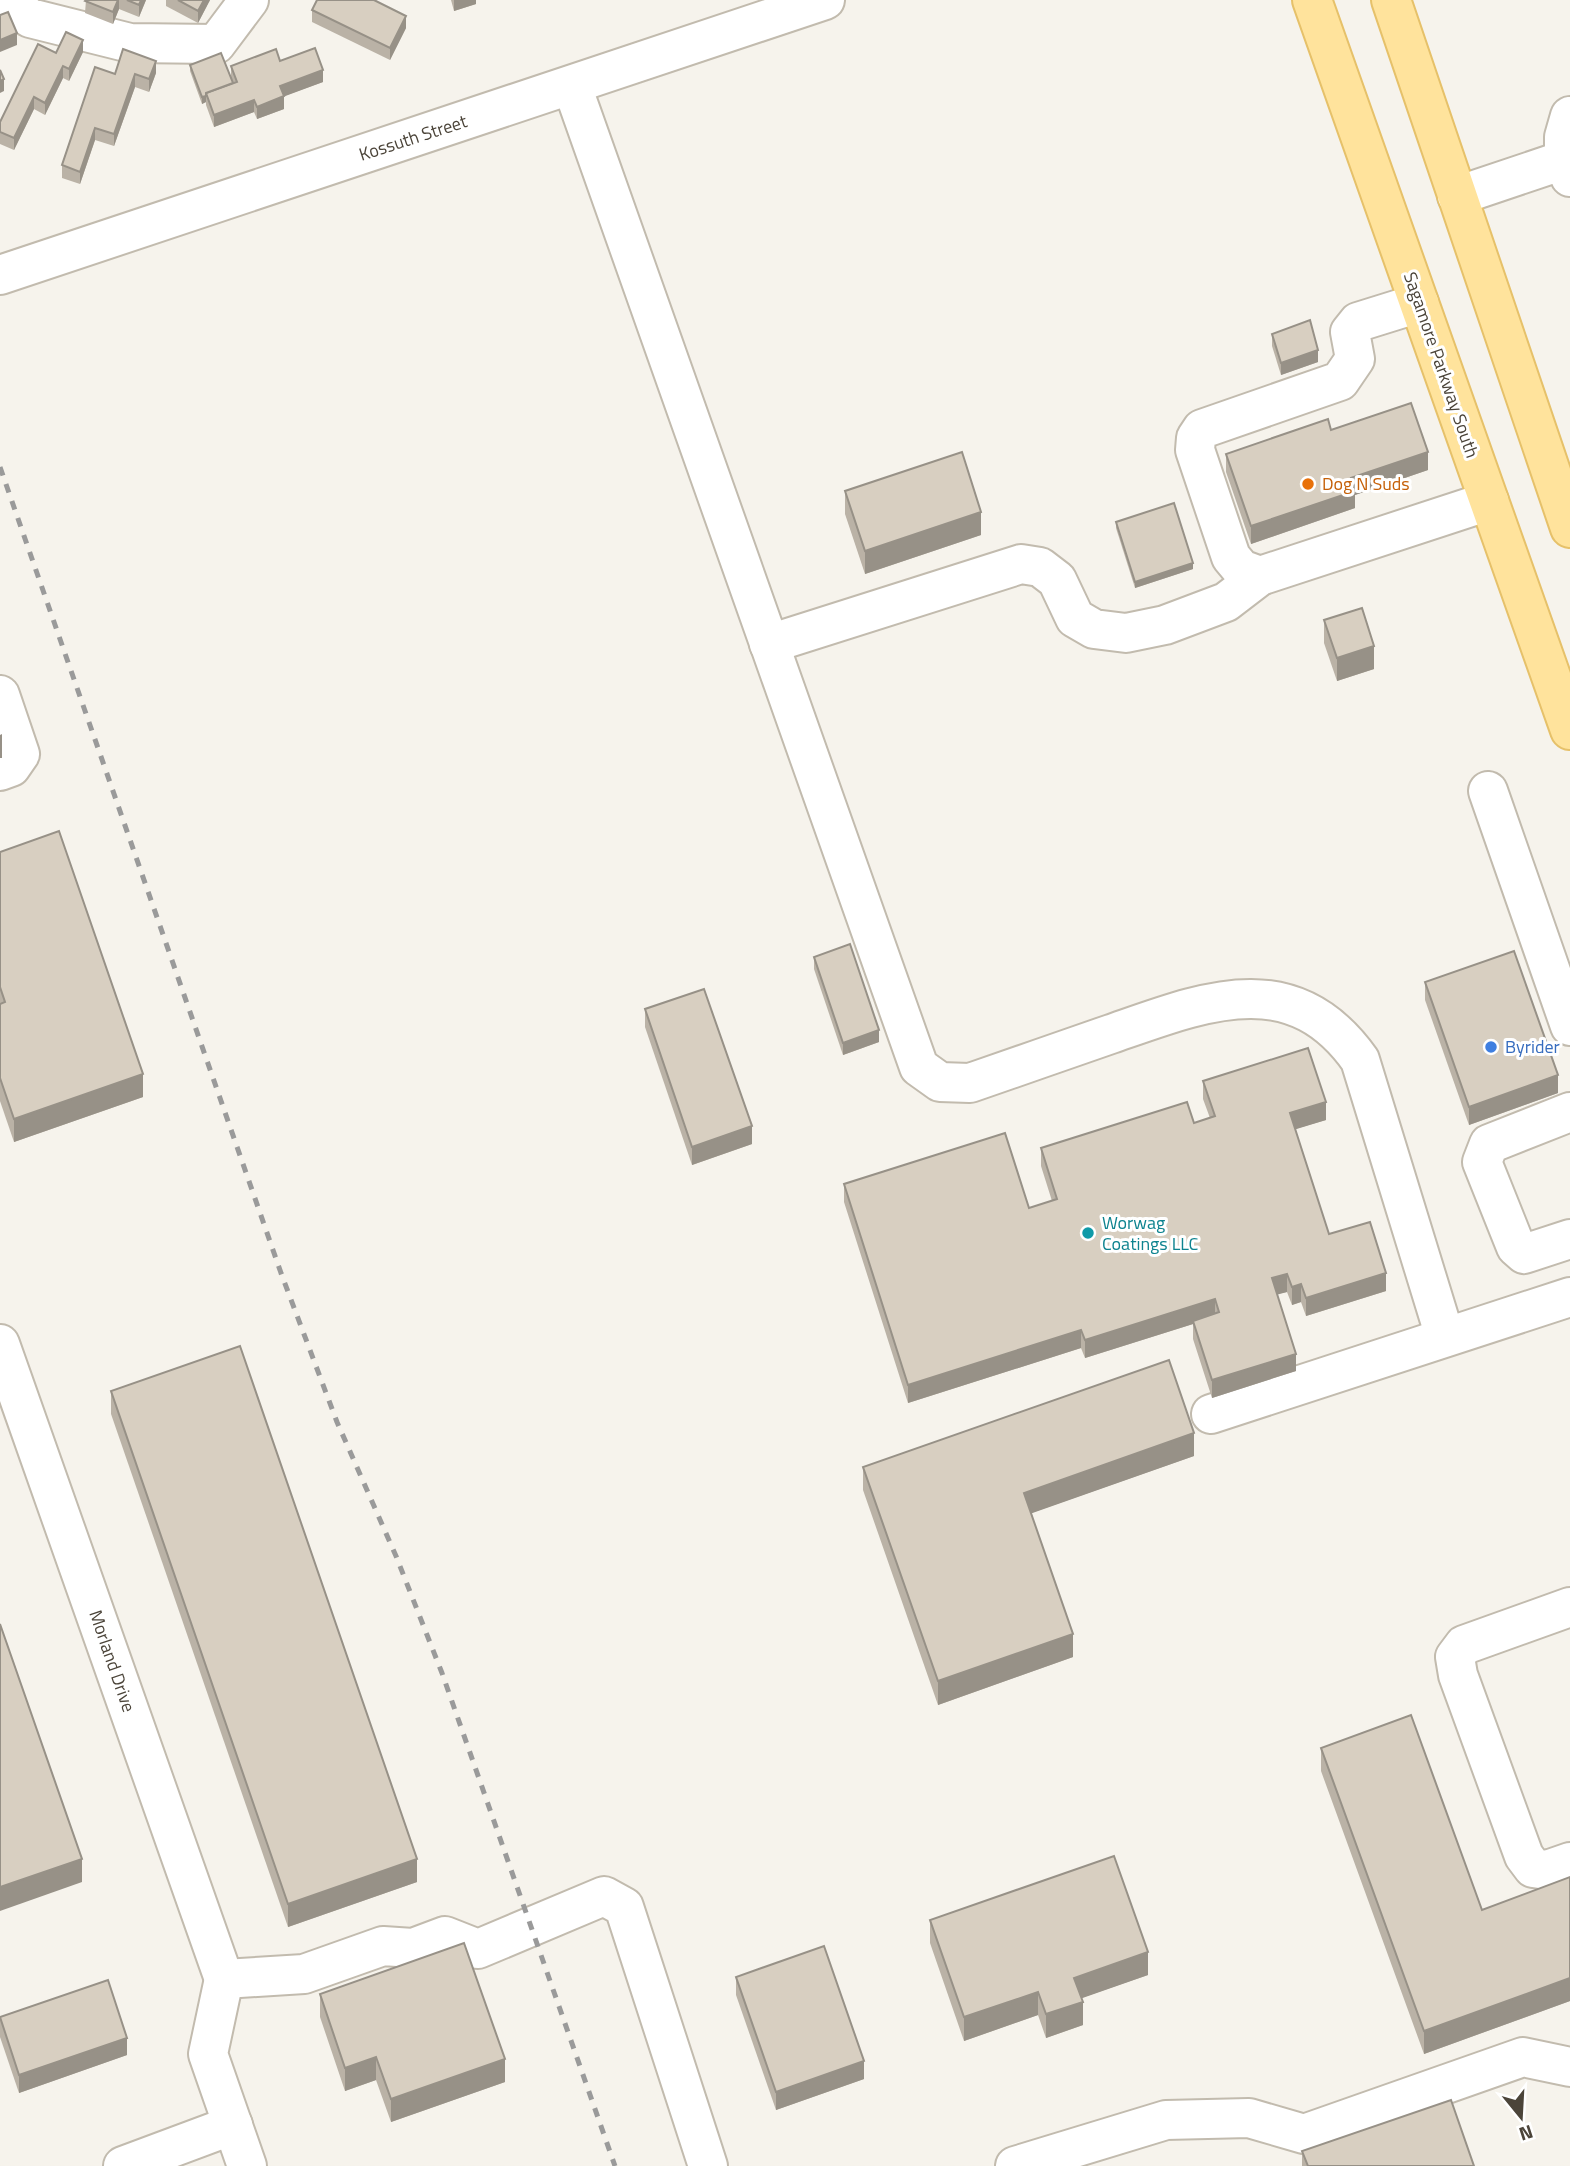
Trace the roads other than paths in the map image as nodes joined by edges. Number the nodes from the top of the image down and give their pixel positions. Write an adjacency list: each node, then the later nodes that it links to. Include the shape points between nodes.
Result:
1 (4, 0): 2 (street, via 30,18 130,43 216,44)
2 (249, 0)
3 (825, 0): 6 (street, Kossuth Street)
4 (1312, 0): 12 (main road, Sagamore Parkway South)
5 (1391, 0): 10 (main road)
6 (769, 9): 7 (street, Kossuth Street)
7 (572, 86): 11 (street, Kossuth Street); 17 (street)
8 (1570, 116): 9 (street, via 1564,137)
9 (1567, 169): 10 (street)
10 (1457, 196): 13 (main road)
11 (0, 275)
12 (1419, 303): 14 (main road, Sagamore Parkway South); 16 (street, via 1358,322 1350,332 1355,359 1340,381 1202,429 1196,438 1195,450 1231,557 1241,569)
13 (1560, 470): 15 (main road)
14 (1489, 501): 16 (street); 19 (main road, Sagamore Parkway South)
15 (1570, 528)
16 (1260, 576): 17 (street, via 1226,603 1165,625 1126,633 1094,629 1075,618 1056,580 1040,567 1021,564)
17 (769, 645): 26 (street, via 919,1067 940,1082 970,1083 1199,1003 1250,997 1292,1004 1344,1038 1360,1060)
18 (0, 695): 20 (street, via 20,754 11,767)
19 (1570, 730)
20 (0, 771)
21 (1488, 791): 22 (street)
22 (1570, 1026)
23 (1570, 1112): 24 (street, via 1489,1144 1482,1162 1516,1247 1524,1254)
24 (1570, 1239)
25 (1570, 1297): 26 (street)
26 (1445, 1337): 28 (street)
27 (0, 1344): 31 (street, Morland Drive)
28 (1212, 1414)
29 (1570, 1607): 30 (street, via 1464,1645 1455,1657 1524,1856 1533,1868 1547,1870)
30 (1570, 1862)
31 (224, 1979): 33 (street, via 208,2054); 36 (street, via 304,1975 383,1946 414,1948 445,1936 478,1949 604,1896 624,1907)
32 (1570, 2067): 37 (street, via 1523,2057 1304,2134 1250,2118 1166,2120)
33 (233, 2125): 34 (street); 35 (street)
34 (122, 2166)
35 (247, 2166)
36 (708, 2166)
37 (1014, 2166)

